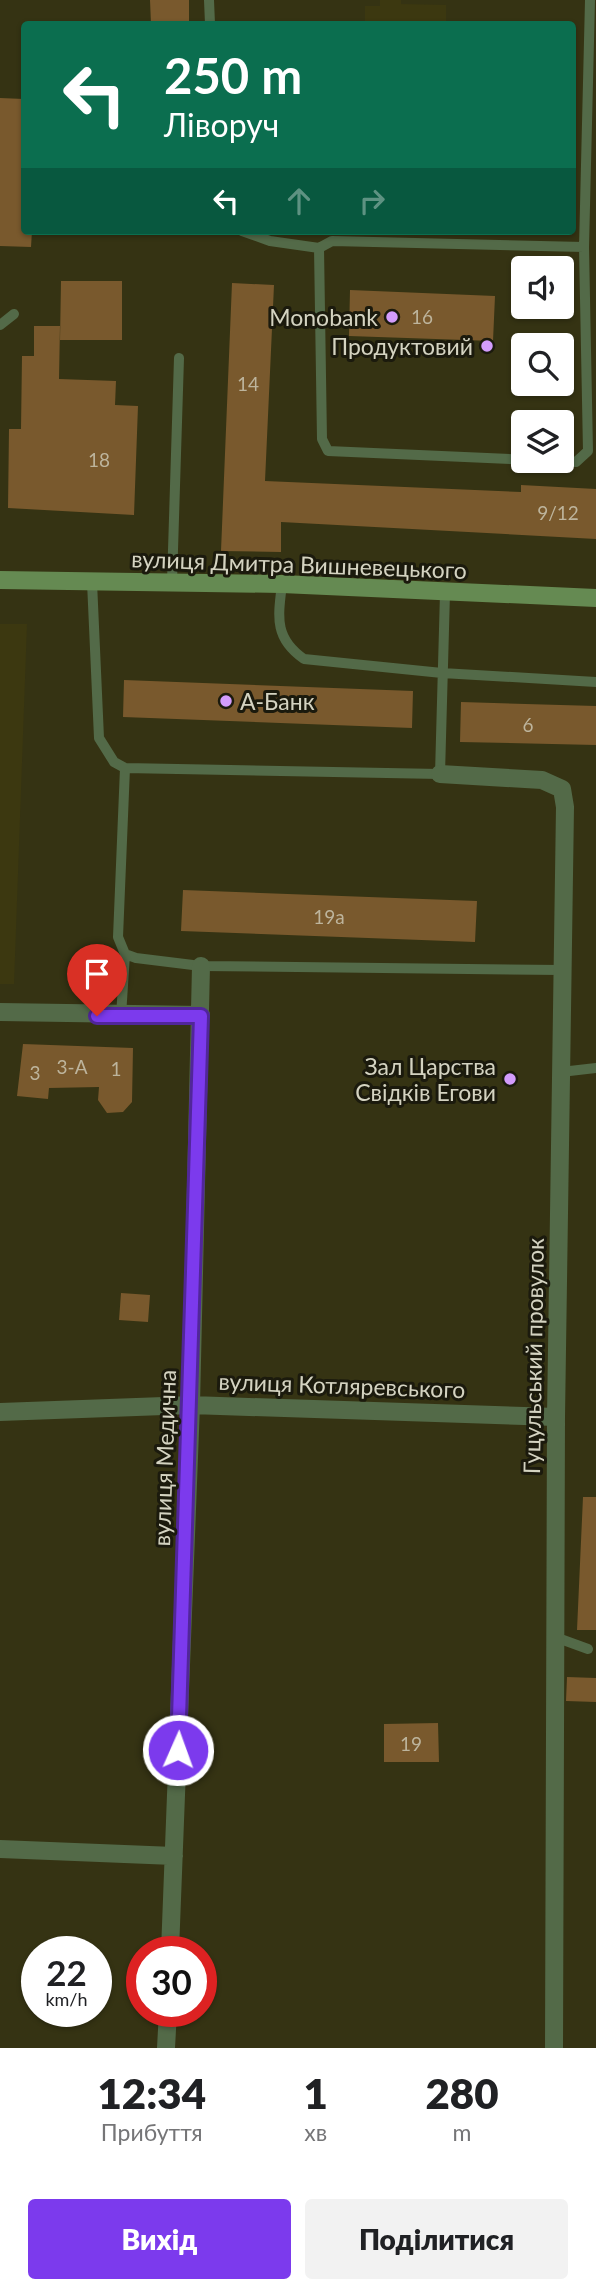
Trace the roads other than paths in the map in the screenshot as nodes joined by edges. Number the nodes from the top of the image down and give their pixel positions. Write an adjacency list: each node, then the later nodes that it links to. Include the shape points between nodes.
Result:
1 (209, 0): 3 (lane)
2 (590, 0): 5 (lane)
3 (210, 21)
4 (253, 235): 6 (lane)
5 (584, 247): 6 (lane, via 332,241); 6 (lane, via 588,451 576,463 328,451 322,439)
6 (319, 248)
7 (14, 314): 8 (lane)
8 (0, 325)
9 (179, 358): 12 (lane)
10 (0, 580): 11 (street, вулиця Дмитра Вишневецького)
11 (92, 582): 12 (street, вулиця Дмитра Вишневецького); 18 (lane, via 99,738 114,762)
12 (172, 582): 13 (street, вулиця Дмитра Вишневецького)
13 (282, 584): 14 (street, вулиця Дмитра Вишневецького); 16 (lane, via 279,615 284,640 304,659)
14 (445, 593): 15 (street, вулиця Дмитра Вишневецького); 16 (lane)
15 (596, 598)
16 (442, 673): 17 (lane); 19 (lane)
17 (596, 682)
18 (125, 768): 19 (lane); 20 (lane, via 118,937)
19 (440, 774): 22 (street, Гуцульський провулок, via 542,780 562,789)
20 (125, 954): 21 (lane); 25 (lane)
21 (201, 965): 22 (lane); 24 (street, вулиця Медична)
22 (562, 970): 27 (street, Гуцульський провулок)
23 (0, 1012): 25 (street)
24 (201, 1016): 25 (street); 28 (street, вулиця Медична)
25 (121, 1017)
26 (596, 1068): 27 (lane)
27 (561, 1072): 30 (street, Гуцульський провулок)
28 (191, 1405): 29 (street, вулиця Котляревського); 30 (street, вулиця Котляревського); 34 (street, вулиця Медична)
29 (0, 1412)
30 (556, 1417): 31 (street, Гуцульський провулок)
31 (555, 1637): 32 (lane); 38 (street, Гуцульський провулок)
32 (588, 1649)
33 (0, 1849): 34 (street)
34 (174, 1856): 35 (street, вулиця Медична)
35 (171, 1936)
36 (167, 2027): 37 (street)
37 (166, 2048)
38 (554, 2048)

